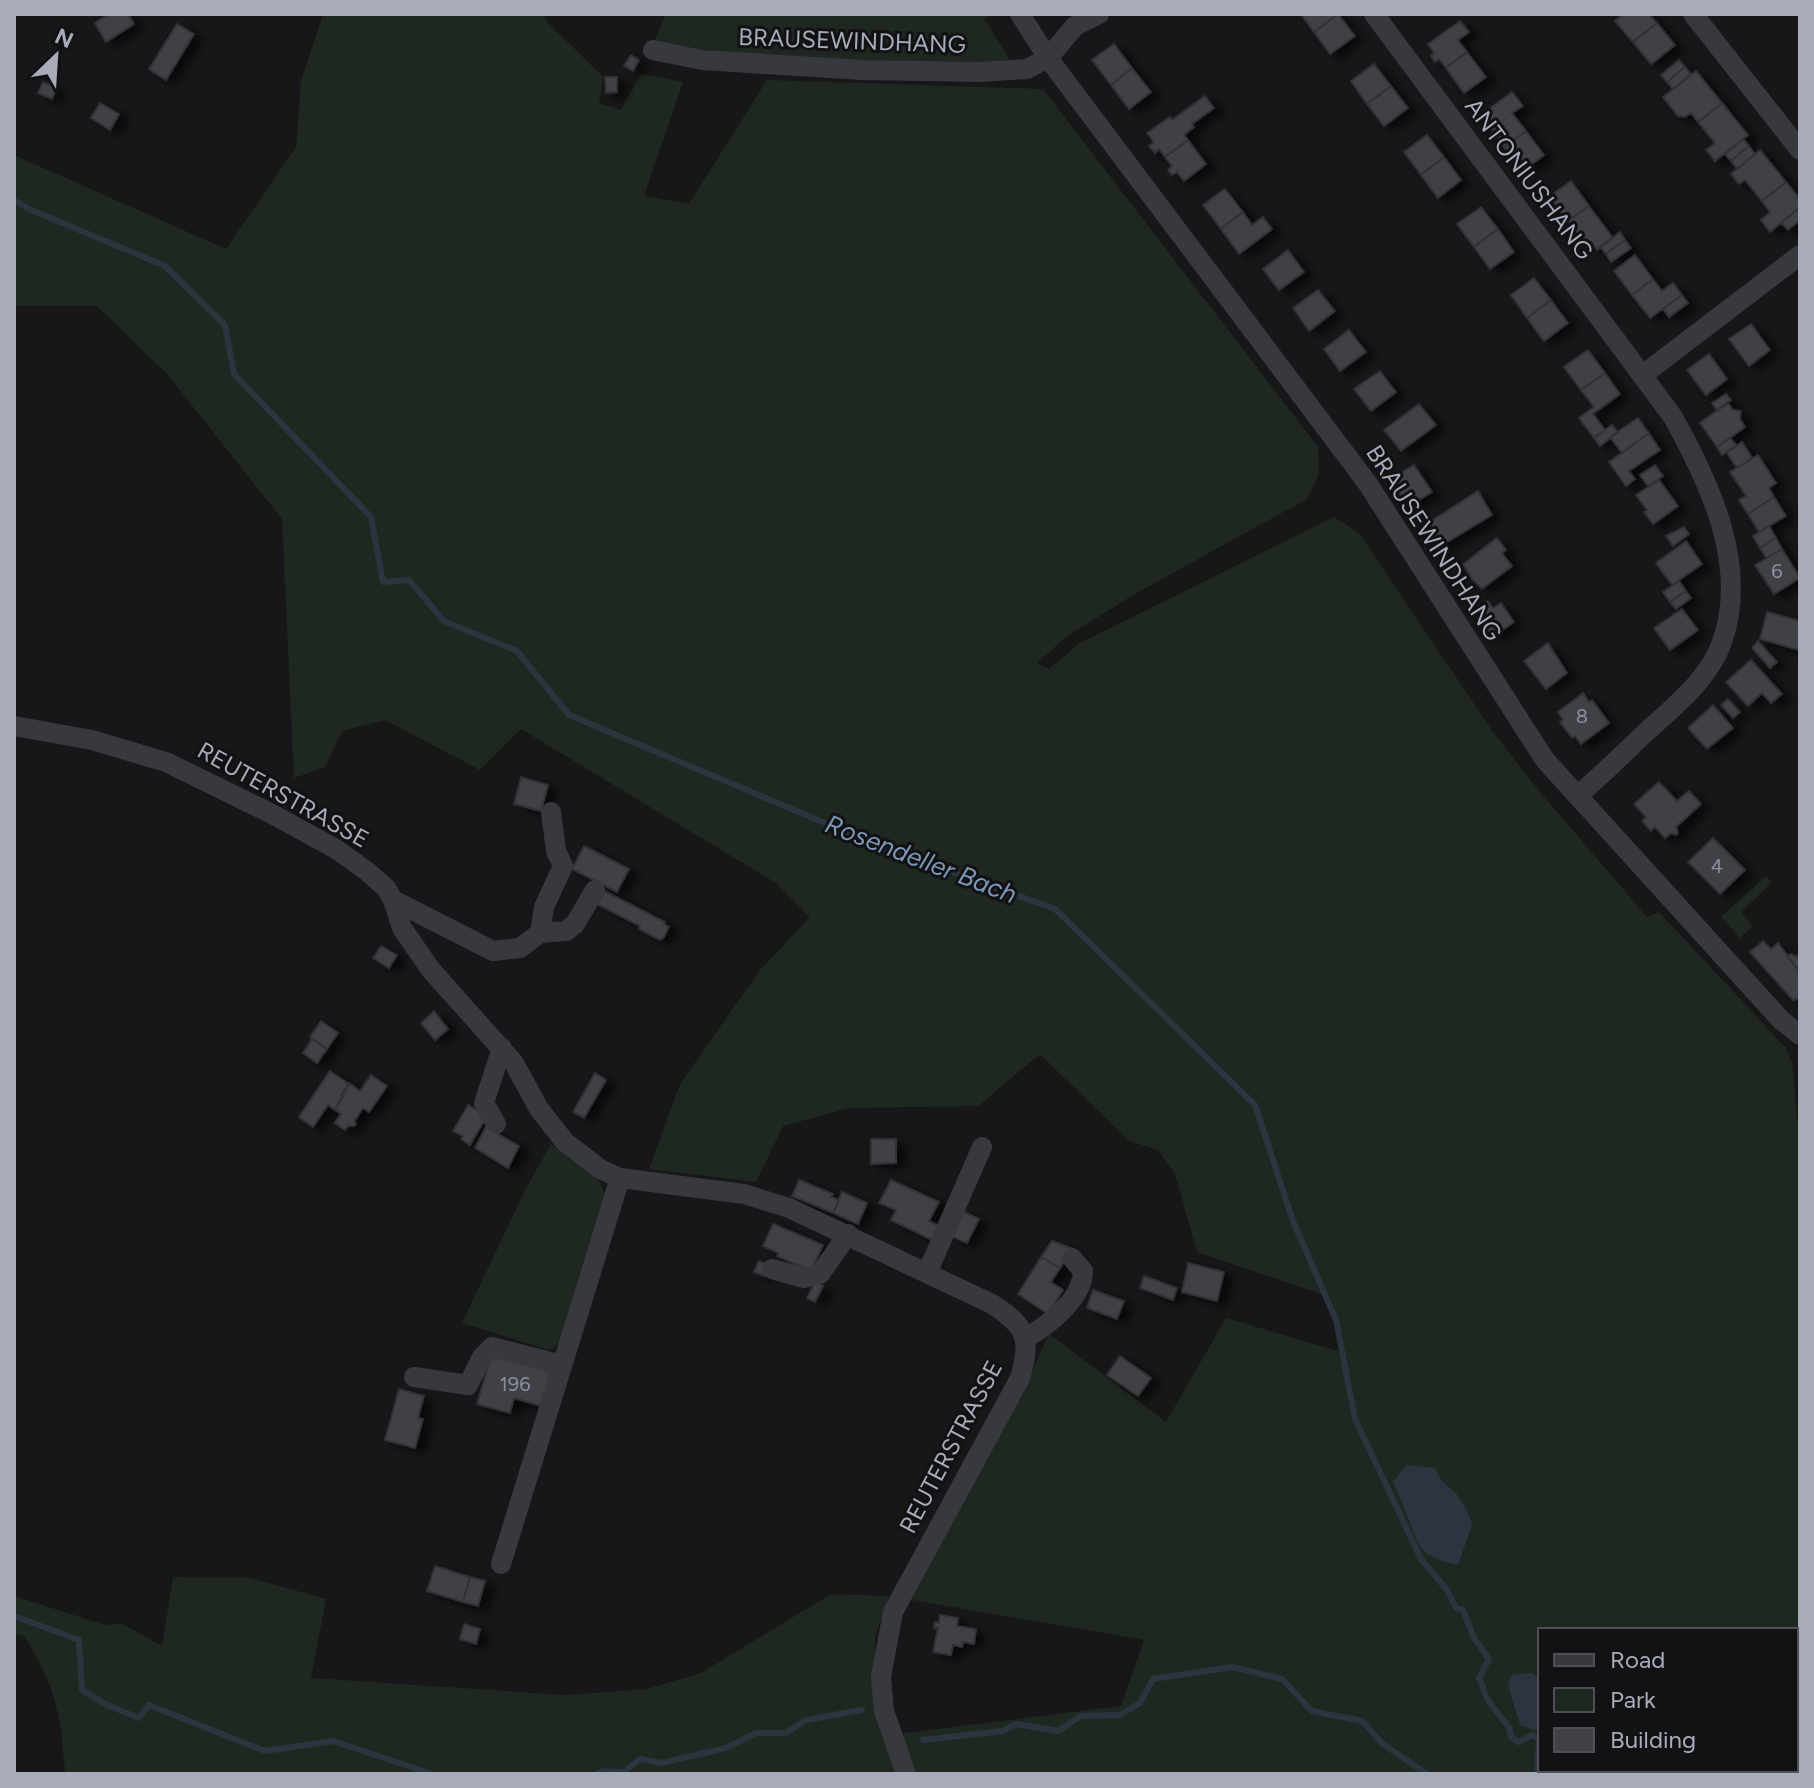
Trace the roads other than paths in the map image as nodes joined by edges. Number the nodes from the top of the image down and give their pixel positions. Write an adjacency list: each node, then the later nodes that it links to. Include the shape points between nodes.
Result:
1 (1020, 14): 6 (street, BRAUSEWINDHANG)
2 (1099, 14): 6 (street, via 1075,26)
3 (1374, 14): 9 (street, ANTONIUSHANG)
4 (1693, 14): 7 (street)
5 (653, 50): 6 (street, BRAUSEWINDHANG, via 702,60 862,70 981,72 1027,69)
6 (1048, 58): 11 (street, BRAUSEWINDHANG, via 1368,484 1516,719)
7 (1800, 150)
8 (1800, 255): 9 (street)
9 (1644, 374): 11 (street, ANTONIUSHANG, via 1673,417 1713,503 1730,568 1729,614 1721,643 1691,690)
10 (14, 726): 14 (street, REUTERSTRASSE, via 128,749 205,779 336,849 368,872)
11 (1577, 796): 16 (street, BRAUSEWINDHANG)
12 (551, 812): 15 (street, via 563,866 544,907)
13 (595, 890): 15 (street, via 575,924 566,931)
14 (393, 900): 15 (street, via 493,951 520,948); 17 (street, REUTERSTRASSE, via 402,928 431,970)
15 (540, 933)
16 (1800, 1035)
17 (502, 1048): 18 (street, via 484,1103); 20 (street, REUTERSTRASSE, via 565,1142)
18 (496, 1124)
19 (982, 1147): 24 (street)
20 (620, 1178): 21 (street, REUTERSTRASSE, via 744,1194); 26 (street)
21 (848, 1234): 23 (street, via 820,1274 804,1278); 24 (street, REUTERSTRASSE)
22 (1072, 1258): 25 (street, via 1083,1271 1083,1282 1046,1326)
23 (772, 1269)
24 (927, 1273): 25 (street, REUTERSTRASSE, via 1010,1315)
25 (1026, 1338): 29 (street, REUTERSTRASSE, via 1020,1378 893,1612 881,1677 884,1711)
26 (562, 1365): 27 (street, via 492,1347 468,1385); 28 (street)
27 (414, 1377)
28 (501, 1564)
29 (906, 1774)

